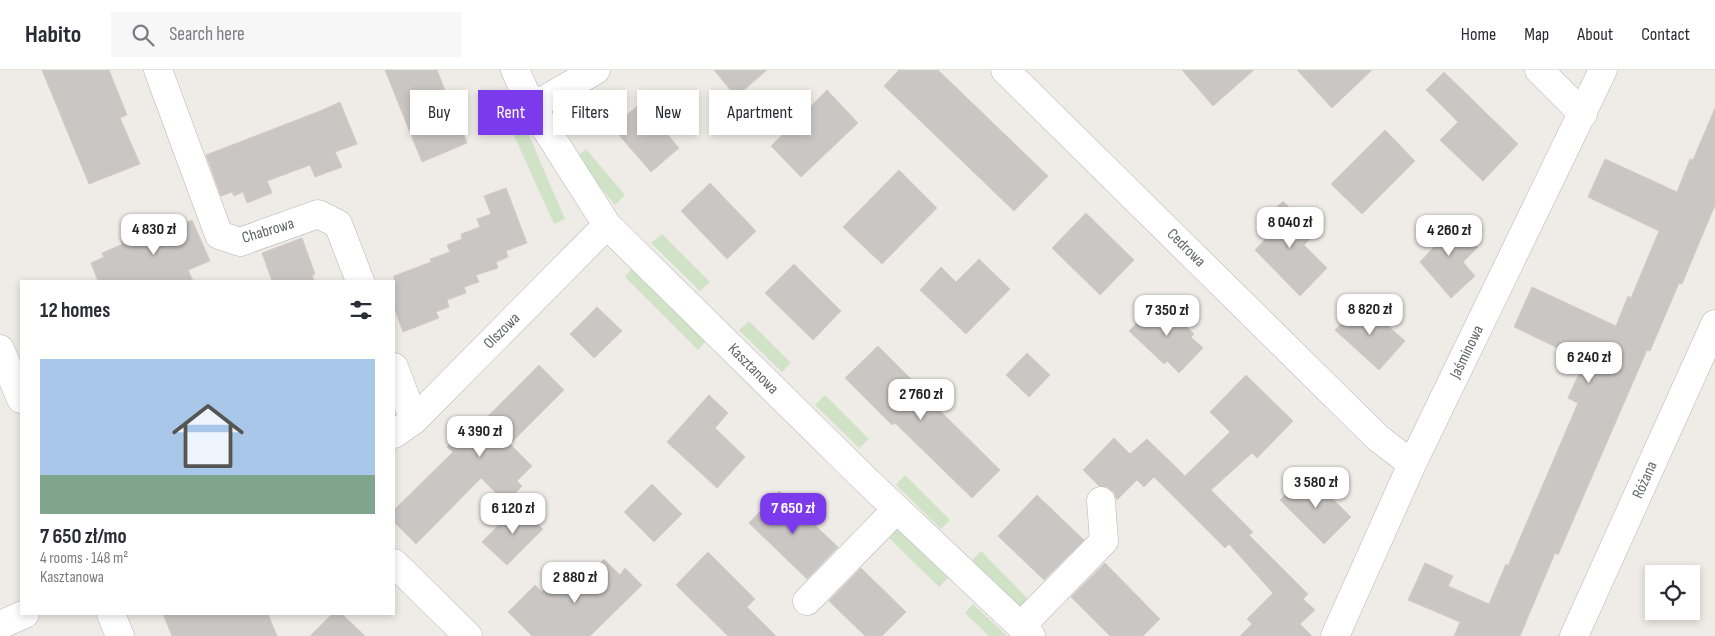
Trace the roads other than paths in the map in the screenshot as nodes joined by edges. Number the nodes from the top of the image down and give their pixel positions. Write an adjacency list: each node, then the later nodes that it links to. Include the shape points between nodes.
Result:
1 (158, 70): 12 (street, Chabrowa, via 219,235 240,242 318,214 338,224)
2 (515, 70): 7 (street, Kasztanowa)
3 (596, 70): 8 (street)
4 (1005, 70): 18 (street, Cedrowa, via 1378,438)
5 (1539, 70): 9 (street)
6 (1604, 70): 9 (street, Jaśminowa)
7 (524, 90)
8 (543, 101)
9 (1583, 114): 18 (street, Jaśminowa)
10 (543, 124): 11 (street, Kasztanowa)
11 (607, 224): 17 (street, Olszowa); 20 (street, Kasztanowa)
12 (360, 280)
13 (1715, 324): 30 (street, Różana)
14 (0, 349): 16 (street)
15 (395, 373): 17 (street)
16 (20, 397)
17 (404, 427)
18 (1412, 464): 29 (street, Jaśminowa)
19 (1101, 501): 26 (street, via 1104,541)
20 (897, 509): 22 (street); 26 (street, Kasztanowa)
21 (395, 565): 28 (street)
22 (807, 601)
23 (23, 615): 25 (street)
24 (111, 615): 27 (street)
25 (0, 625)
26 (1026, 631)
27 (120, 636)
28 (468, 636)
29 (1335, 636)
30 (1574, 636)

